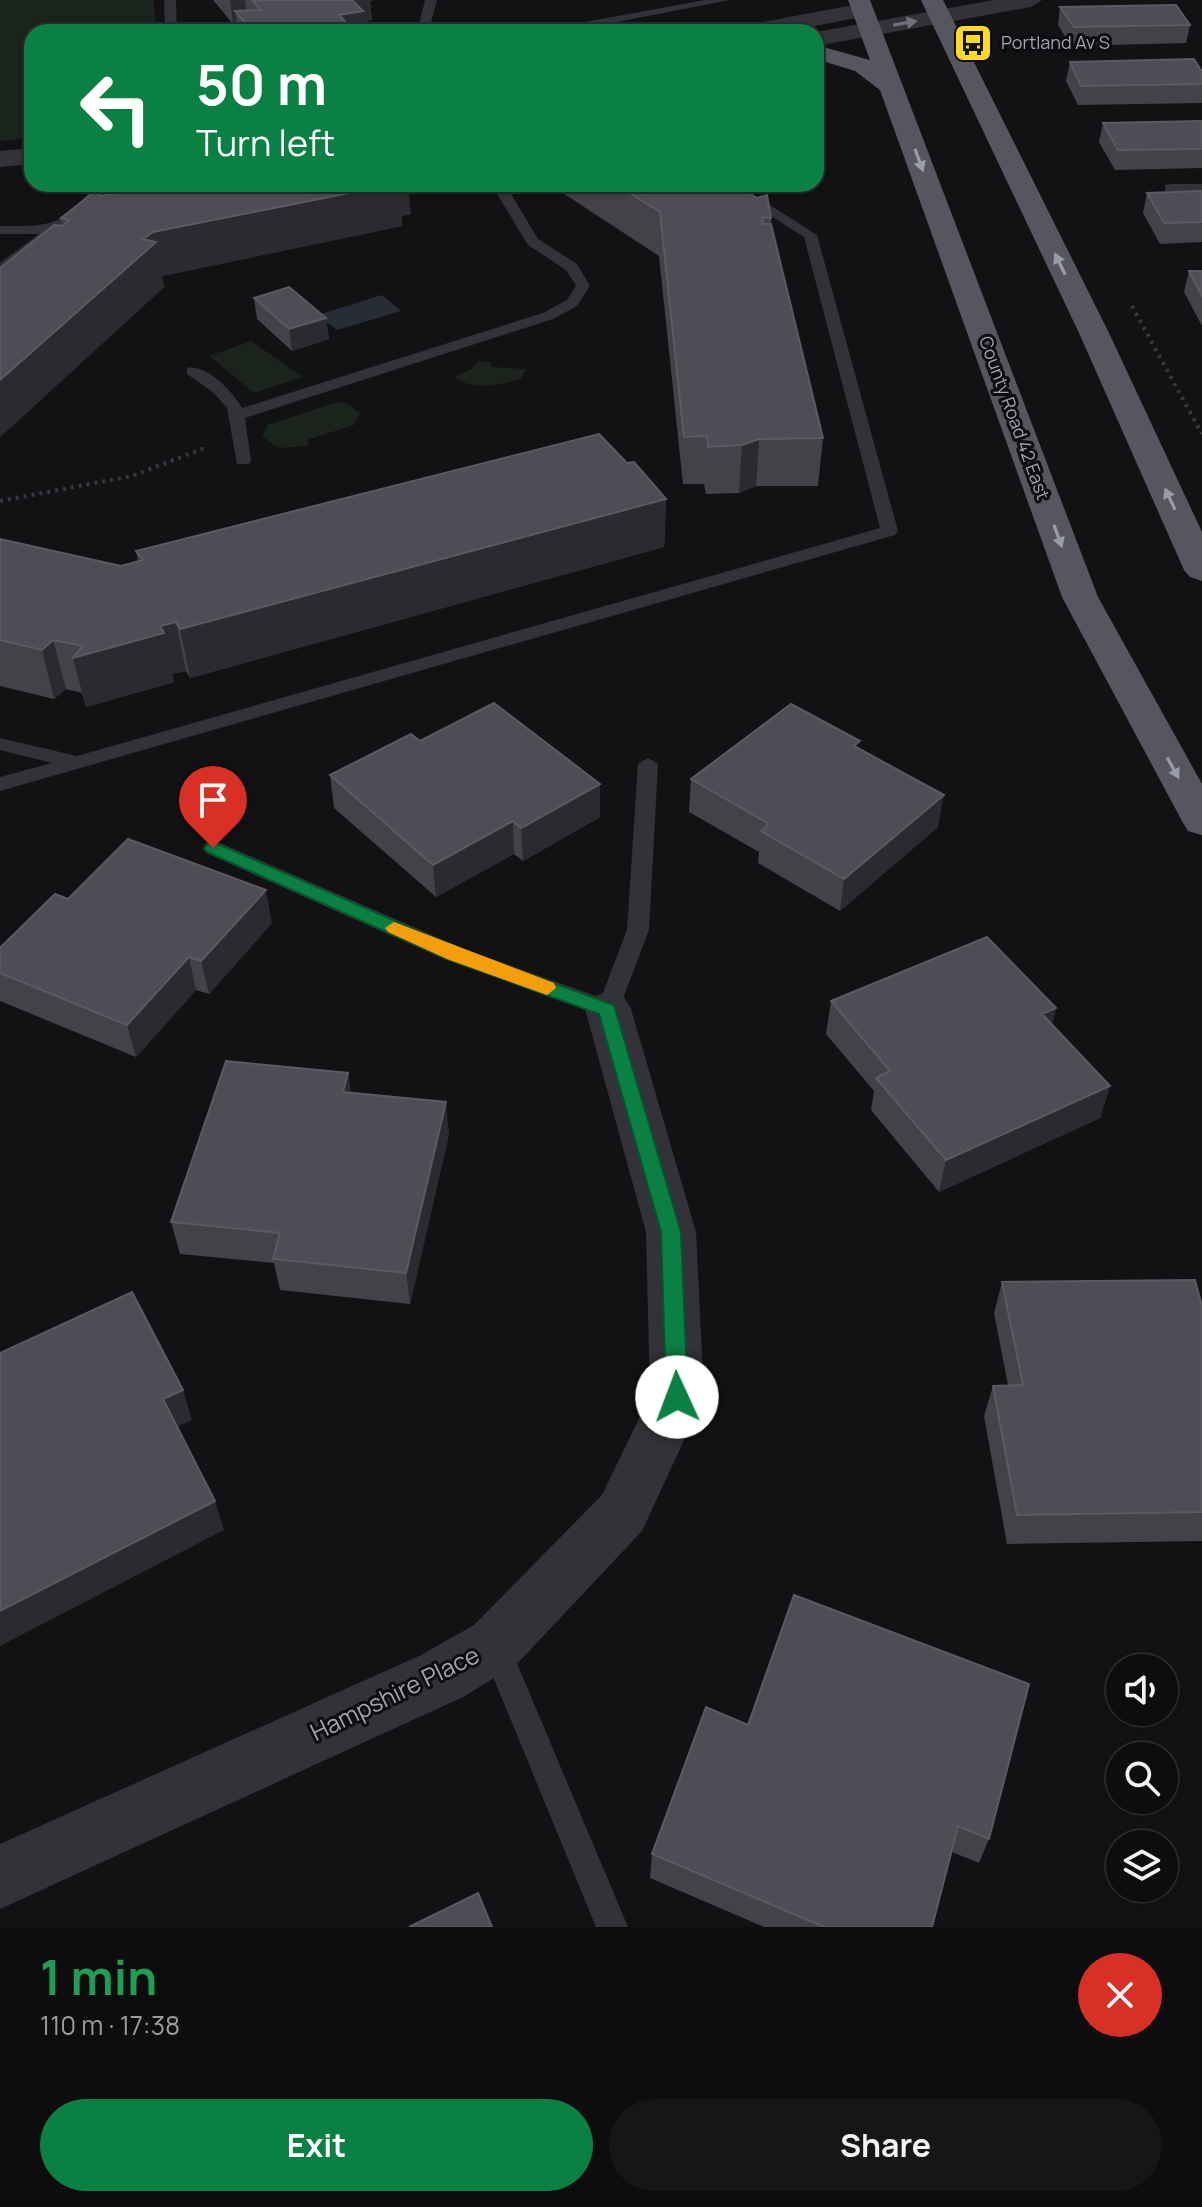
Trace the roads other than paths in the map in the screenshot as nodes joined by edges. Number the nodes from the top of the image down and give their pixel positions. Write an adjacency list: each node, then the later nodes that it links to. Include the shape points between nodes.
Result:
1 (170, 0): 7 (lane)
2 (431, 0): 8 (lane)
3 (724, 0): 9 (lane)
4 (1031, 0): 5 (street)
5 (931, 6): 6 (street); 27 (highway, one-way to 5, via 1094,333)
6 (864, 13): 10 (street); 11 (street); 13 (highway, County Road 42 East)
7 (171, 24)
8 (427, 24)
9 (591, 24)
10 (797, 24)
11 (824, 35)
12 (824, 54): 13 (highway, via 863,66)
13 (892, 87): 32 (highway, County Road 42 East, one-way to 32, via 1080,597)
14 (24, 157): 15 (street)
15 (0, 159)
16 (1170, 188): 17 (lane)
17 (1202, 188)
18 (99, 192): 22 (lane, via 92,206)
19 (503, 192): 25 (lane, via 533,242 578,276 583,286 572,303 548,316)
20 (741, 192): 29 (lane, via 810,235 889,531)
21 (0, 230): 22 (lane)
22 (49, 230): 23 (lane)
23 (0, 270)
24 (192, 371): 25 (lane, via 227,395)
25 (237, 415): 26 (lane)
26 (243, 461)
27 (1202, 570)
28 (0, 744): 29 (lane)
29 (81, 763): 31 (lane)
30 (648, 764): 34 (lane, via 638,930)
31 (0, 784)
32 (1202, 821)
33 (213, 848): 34 (lane, via 454,954)
34 (608, 1009): 35 (street, Hampshire Place, via 671,1232 677,1397 622,1513)
35 (495, 1645): 36 (street, Hampshire Place, via 442,1676); 37 (lane)
36 (0, 1877)
37 (612, 1927)

